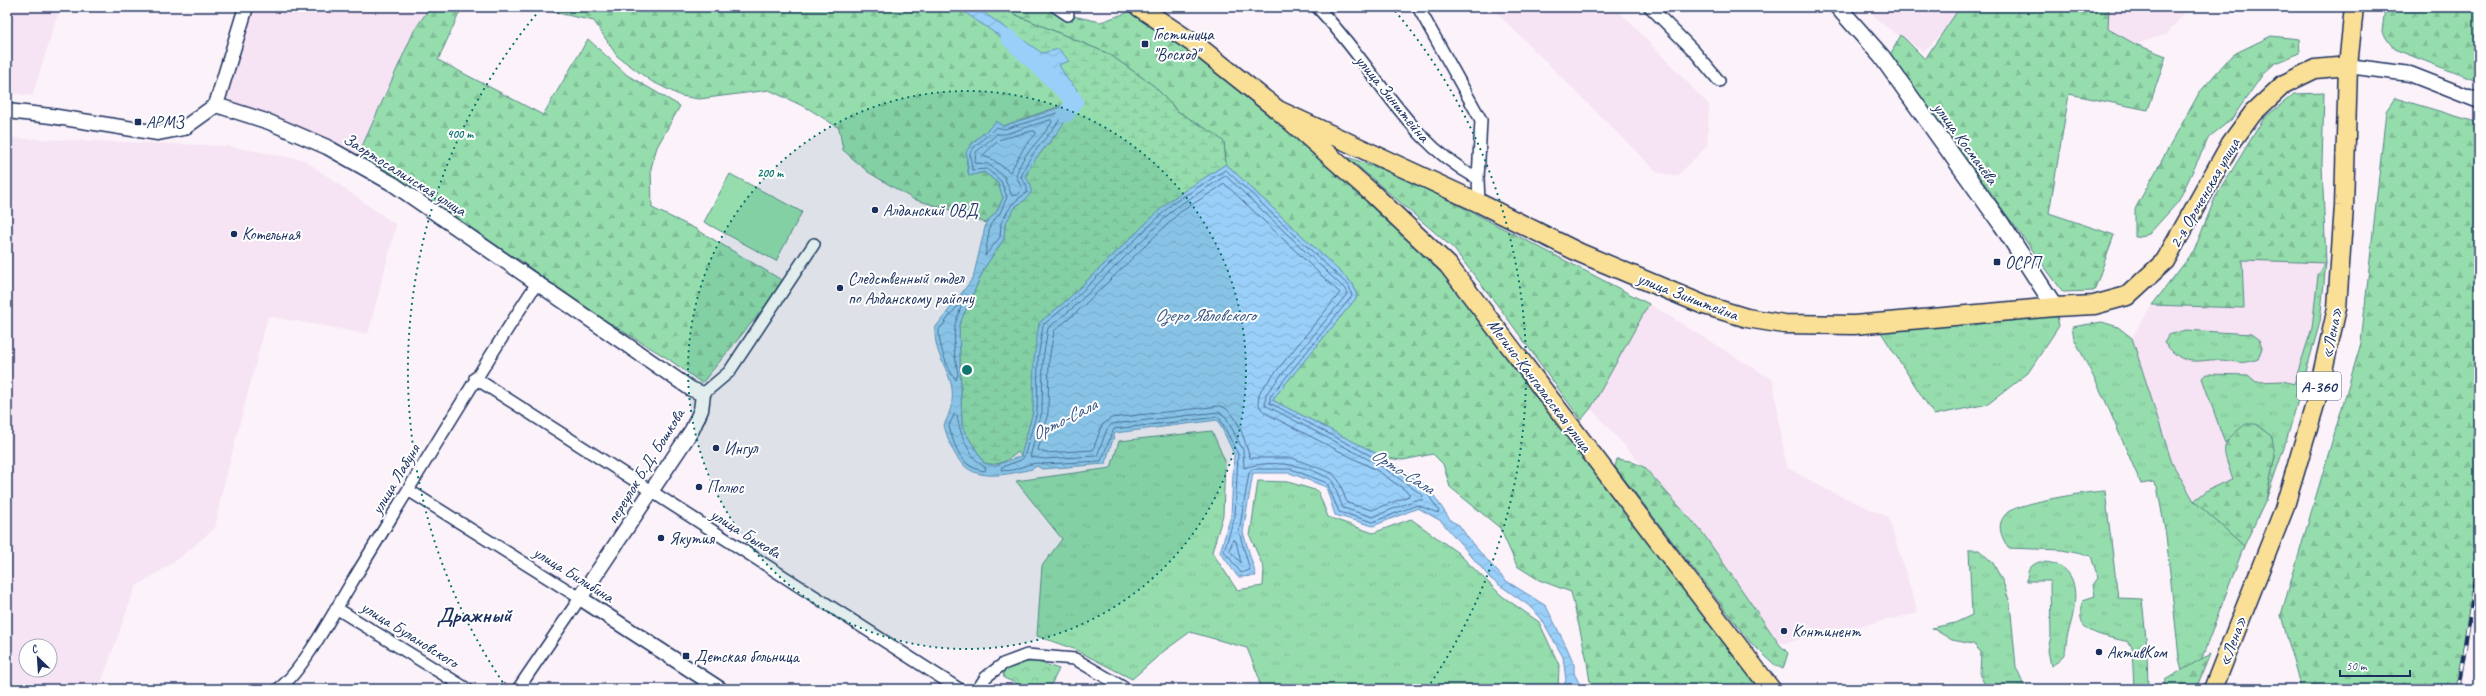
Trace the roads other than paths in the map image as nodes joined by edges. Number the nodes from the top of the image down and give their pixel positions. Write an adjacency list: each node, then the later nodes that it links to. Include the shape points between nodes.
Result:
1 (246, 7): 13 (street)
2 (1056, 7): 9 (street)
3 (1138, 7): 14 (main road, Мегино-Кангаласская улица, via 1199,47)
4 (1317, 7): 16 (street, улица Зинштейна, via 1337,28 1422,136 1453,164)
5 (1418, 7): 16 (street, via 1481,120)
6 (1650, 7): 11 (street, via 1694,51)
7 (1838, 7): 20 (main road, улица Космачёва, via 1882,57 2002,225)
8 (2354, 7): 10 (main road, «Лена» / А-360)
9 (1068, 15)
10 (2348, 66): 12 (street, via 2410,74); 20 (main road, 2-я Ороченская улица, via 2315,69 2284,84 2253,113 2231,143 2165,261 2127,296 2094,305); 35 (main road, «Лена» / А-360, via 2338,308 2316,400 2284,509)
11 (1718, 81)
12 (2479, 101)
13 (216, 105): 15 (street, via 184,128 158,133); 19 (street, Заортосалинская улица, via 270,122 327,147 393,184)
14 (1278, 110): 17 (main road, Мегино-Кангаласская улица); 34 (main road, Мегино-Кангаласская улица, via 1448,265)
15 (7, 111)
16 (1478, 179): 17 (street)
17 (1480, 203): 20 (main road, улица Зинштейна, via 1580,253 1704,305 1747,318 1784,324 1854,325)
18 (814, 244): 22 (street, via 729,372)
19 (537, 283): 21 (street, улица Лабуня); 22 (street, Заортосалинская улица, via 692,390)
20 (2055, 307)
21 (475, 378): 23 (street, улица Лабуня); 24 (street, улица Быкова)
22 (703, 394): 24 (street, переулок Б.Д. Бошкова, via 701,410 692,430)
23 (408, 490): 25 (street, улица Билибина); 26 (street, улица Лабуня)
24 (650, 493): 25 (street, переулок Б.Д. Бошкова); 31 (street, улица Быкова)
25 (580, 598): 29 (street, переулок Б.Д. Бошкова); 30 (street, улица Билибина)
26 (336, 608): 27 (street, улица Лабуня, via 293,676); 28 (street, улица Булановского)
27 (278, 689)
28 (466, 689)
29 (518, 689)
30 (720, 689)
31 (959, 689)
32 (978, 689): 33 (street, via 986,677 1003,664 1027,655 1075,659)
33 (1126, 689)
34 (1771, 689)
35 (2213, 689)

